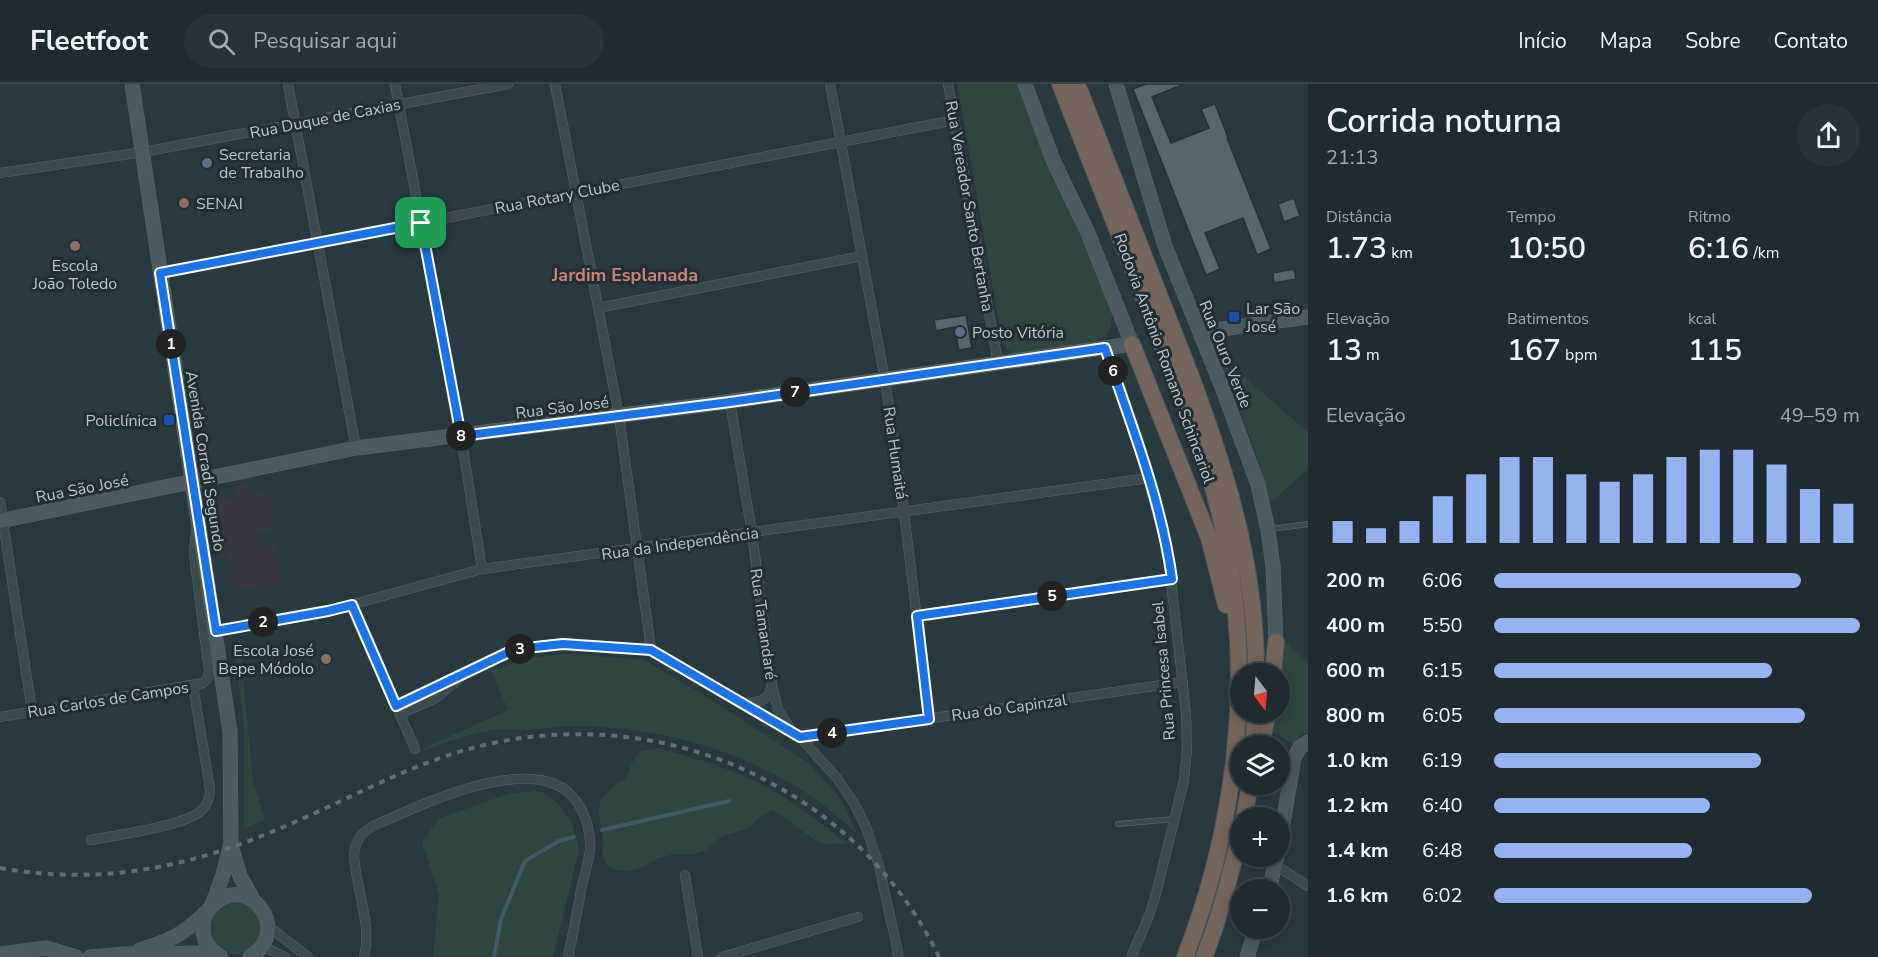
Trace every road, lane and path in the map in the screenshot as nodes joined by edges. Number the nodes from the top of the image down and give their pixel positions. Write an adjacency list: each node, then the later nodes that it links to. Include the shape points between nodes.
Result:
1 (132, 84): 16 (street, Avenida Corradi Segundo)
2 (288, 84): 14 (street)
3 (395, 84): 12 (street)
4 (508, 84): 12 (street, Rua Duque de Caxias)
5 (555, 84): 18 (street)
6 (831, 84): 15 (street, Rua Humaitá)
7 (948, 84): 13 (street, Rua Vereador Santo Bertanha)
8 (1024, 84): 26 (street)
9 (1060, 84): 52 (highway, Rodovia Antônio Romano Schincariol, via 1187,409 1210,478 1232,576)
10 (1077, 84): 53 (highway, Rodovia Antônio Romano Schincariol, via 1214,437 1245,552)
11 (1116, 84): 25 (street, Rua Ouro Verde, via 1165,246)
12 (399, 105): 14 (street, Rua Duque de Caxias); 19 (street)
13 (955, 120): 15 (street, Rua Rotary Clube); 28 (street, Rua Vereador Santo Bertanha)
14 (296, 124): 16 (street, Rua Duque de Caxias); 20 (street)
15 (841, 142): 18 (street, Rua Rotary Clube); 21 (street, Rua Humaitá)
16 (143, 152): 17 (street, Rua Duque de Caxias); 22 (street, Avenida Corradi Segundo)
17 (0, 173)
18 (576, 193): 19 (street, Rua Rotary Clube); 23 (street)
19 (421, 223): 20 (street, Rua Rotary Clube); 32 (street)
20 (318, 243): 22 (street, Rua Rotary Clube); 33 (street)
21 (862, 256): 23 (street); 29 (street, Rua Humaitá)
22 (160, 273): 35 (street, Avenida Corradi Segundo)
23 (598, 308): 31 (street)
24 (1308, 317): 25 (street)
25 (1200, 332): 41 (street, Rua Ouro Verde, via 1248,455)
26 (1132, 344): 27 (street, Rua São José); 51 (highway, via 1209,538)
27 (1105, 348): 28 (street, Rua São José); 34 (street, Rua Princesa Isabel)
28 (998, 363): 29 (street, Rua São José)
29 (885, 380): 30 (street, Rua São José); 37 (street, Rua Humaitá)
30 (730, 402): 31 (street, Rua São José); 42 (street, Rua Tamandaré)
31 (619, 416): 32 (street, Rua São José); 43 (street)
32 (461, 436): 33 (street, Rua São José); 44 (street)
33 (356, 448): 35 (street, Rua São José)
34 (1149, 478): 37 (street, Rua da Independência); 45 (street, Rua Princesa Isabel)
35 (193, 482): 38 (street, Avenida Corradi Segundo); 39 (street, Rua São José)
36 (0, 502): 39 (street)
37 (904, 512): 42 (street, Rua da Independência); 47 (street, Rua Humaitá)
38 (198, 516): 48 (street, Avenida Corradi Segundo); 56 (street, Rua Carlos de Campos, via 194,550 209,671 203,683)
39 (1, 521): 60 (street)
40 (1308, 524): 41 (lane)
41 (1268, 530): 49 (street, Rua Ouro Verde, via 1274,566)
42 (752, 533): 43 (street, Rua da Independência); 57 (street, Rua Tamandaré)
43 (638, 549): 44 (street, Rua da Independência); 50 (street)
44 (482, 569): 46 (street, Rua da Independência)
45 (1172, 579): 47 (street); 55 (street, Rua Princesa Isabel)
46 (352, 605): 48 (street, Rua da Independência); 59 (street)
47 (917, 616): 62 (street, Rua Humaitá)
48 (216, 631): 71 (street, Avenida Corradi Segundo, via 230,732)
49 (1276, 642): 54 (highway)
50 (651, 650): 58 (street); 59 (street, via 563,644 526,648 490,660 462,676 436,698)
51 (1238, 663)
52 (1239, 663)
53 (1256, 663)
54 (1274, 663)
55 (1183, 682): 62 (street, Rua do Capinzal); 68 (street, Rua Princesa Isabel, via 1187,750)
56 (193, 685): 60 (street, Rua Carlos de Campos); 70 (street, via 210,789 207,804 181,822)
57 (772, 685): 58 (street, via 765,700); 64 (street, Rua Tamandaré, via 778,710)
58 (741, 703): 64 (street)
59 (398, 710): 66 (street)
60 (32, 711): 61 (street, Rua Carlos de Campos)
61 (0, 717)
62 (929, 719): 64 (street, Rua do Capinzal)
63 (1236, 723): 97 (highway, Rodovia Antônio Romano Schincariol, via 1234,766 1214,874)
64 (797, 736): 95 (street, via 836,777 861,815 879,866)
65 (1308, 742): 67 (street, via 1294,758)
66 (415, 749)
67 (1286, 807)
68 (1174, 819): 69 (lane); 96 (street, Rua Princesa Isabel, via 1156,894)
69 (1118, 824)
70 (91, 840)
71 (231, 843): 76 (street, Avenida Corradi Segundo, via 240,876); 77 (street, Avenida Corradi Segundo)
72 (1232, 867): 98 (highway)
73 (1284, 867): 75 (street)
74 (685, 875): 93 (street)
75 (1308, 886)
76 (254, 901): 77 (street, via 228,896); 79 (street, Avenida Corradi Segundo, via 266,916)
77 (210, 908): 83 (street, via 169,941); 85 (street, via 204,919 204,937)
78 (858, 917): 94 (street)
79 (268, 926): 81 (street); 90 (street)
80 (1253, 939): 99 (street)
81 (262, 946): 88 (street); 89 (street)
82 (0, 954): 86 (street, via 46,948)
83 (126, 954): 84 (street); 87 (street)
84 (163, 955): 85 (street)
85 (219, 956)
86 (76, 957)
87 (90, 957)
88 (250, 957)
89 (285, 957)
90 (308, 957)
91 (364, 957): 92 (street, via 366,931 353,857 363,833 442,797 519,778 559,786 574,798 588,824 590,848)
92 (568, 957)
93 (698, 957)
94 (722, 957)
95 (899, 957)
96 (1131, 957)
97 (1185, 957)
98 (1204, 957)
99 (1247, 957)

